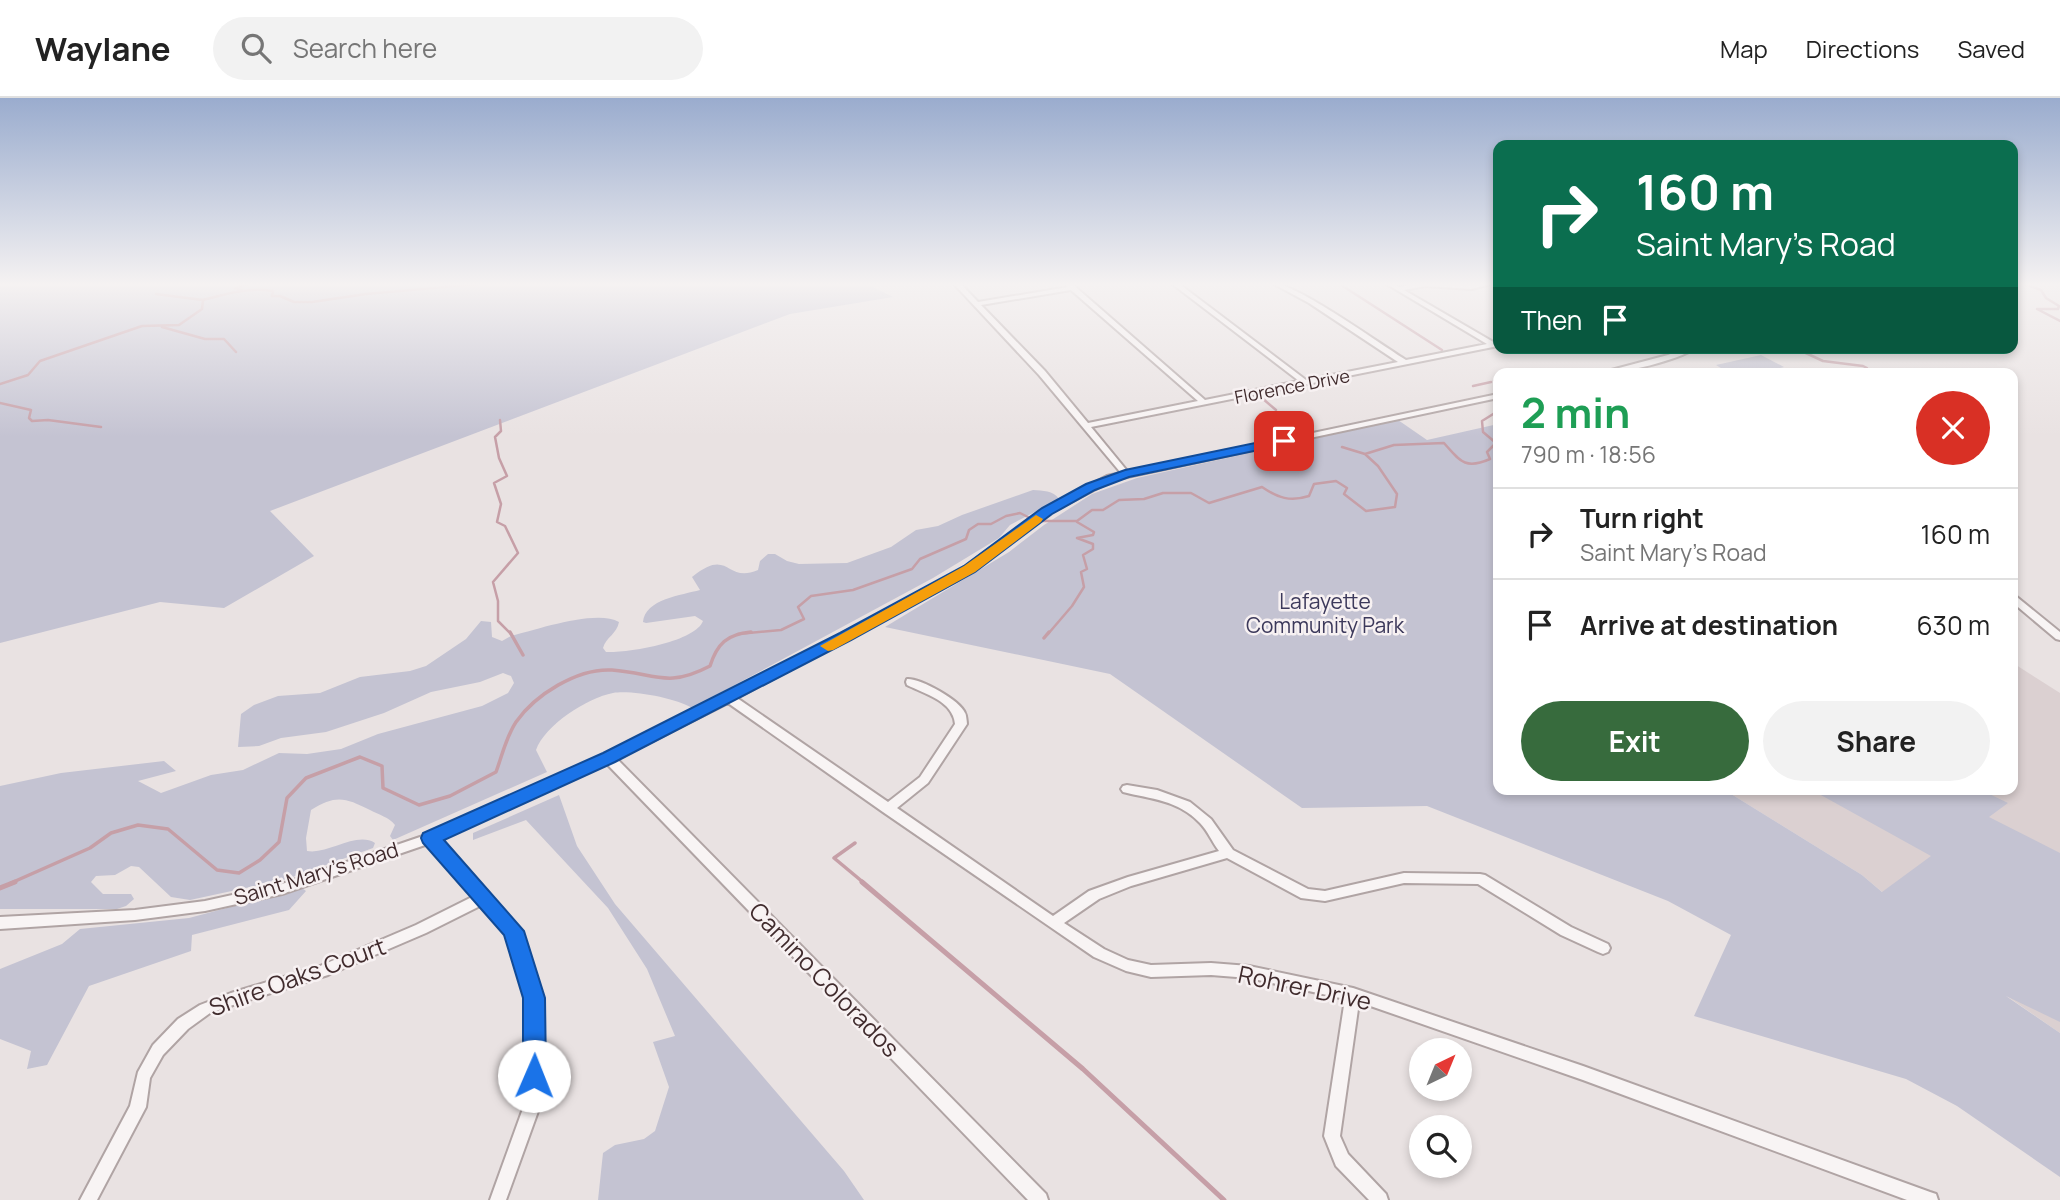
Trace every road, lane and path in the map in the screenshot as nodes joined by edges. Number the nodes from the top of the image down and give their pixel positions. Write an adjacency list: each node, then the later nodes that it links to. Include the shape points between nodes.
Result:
1 (1005, 334): 14 (street)
2 (1125, 334): 13 (street)
3 (1242, 334): 11 (street)
4 (1361, 334): 9 (street)
5 (1477, 334): 6 (street)
6 (1493, 343)
7 (1493, 346): 9 (street, Florence Drive)
8 (1677, 354): 10 (street)
9 (1405, 363): 11 (street, Florence Drive)
10 (1625, 368)
11 (1306, 383): 13 (street, Florence Drive)
12 (1493, 397): 15 (street, Saint Mary's Road)
13 (1204, 403): 14 (street, Florence Drive)
14 (1085, 426): 15 (street)
15 (1125, 473): 19 (street, Saint Mary's Road, via 1047,511 954,578)
16 (2018, 601): 17 (street)
17 (2060, 637)
18 (911, 682): 22 (street, via 950,702 960,713 961,724 924,780)
19 (729, 698): 20 (street, Saint Mary's Road); 22 (street, Rohrer Drive)
20 (609, 758): 23 (street, Saint Mary's Road); 32 (street, Camino Colorados)
21 (1126, 789): 24 (street, via 1157,792 1182,803 1204,819)
22 (887, 809): 27 (street, Rohrer Drive)
23 (430, 838): 25 (street); 26 (street, Saint Mary's Road, via 282,889 205,906)
24 (1228, 853): 27 (street, via 1094,895); 28 (street, via 1306,894 1325,896 1404,878 1480,880 1566,932)
25 (483, 898): 30 (street, Shire Oaks Court, via 323,971 218,1003 183,1024 158,1050 143,1077 138,1107); 31 (street, via 513,931 534,998 533,1103)
26 (0, 923)
27 (1053, 923): 29 (street, Rohrer Drive, via 1126,965 1152,971 1249,972)
28 (1603, 948)
29 (1353, 993): 33 (street, via 1332,1136 1342,1160); 34 (street, Rohrer Drive)
30 (88, 1200)
31 (498, 1200)
32 (1040, 1200)
33 (1380, 1200)
34 (1930, 1200)

